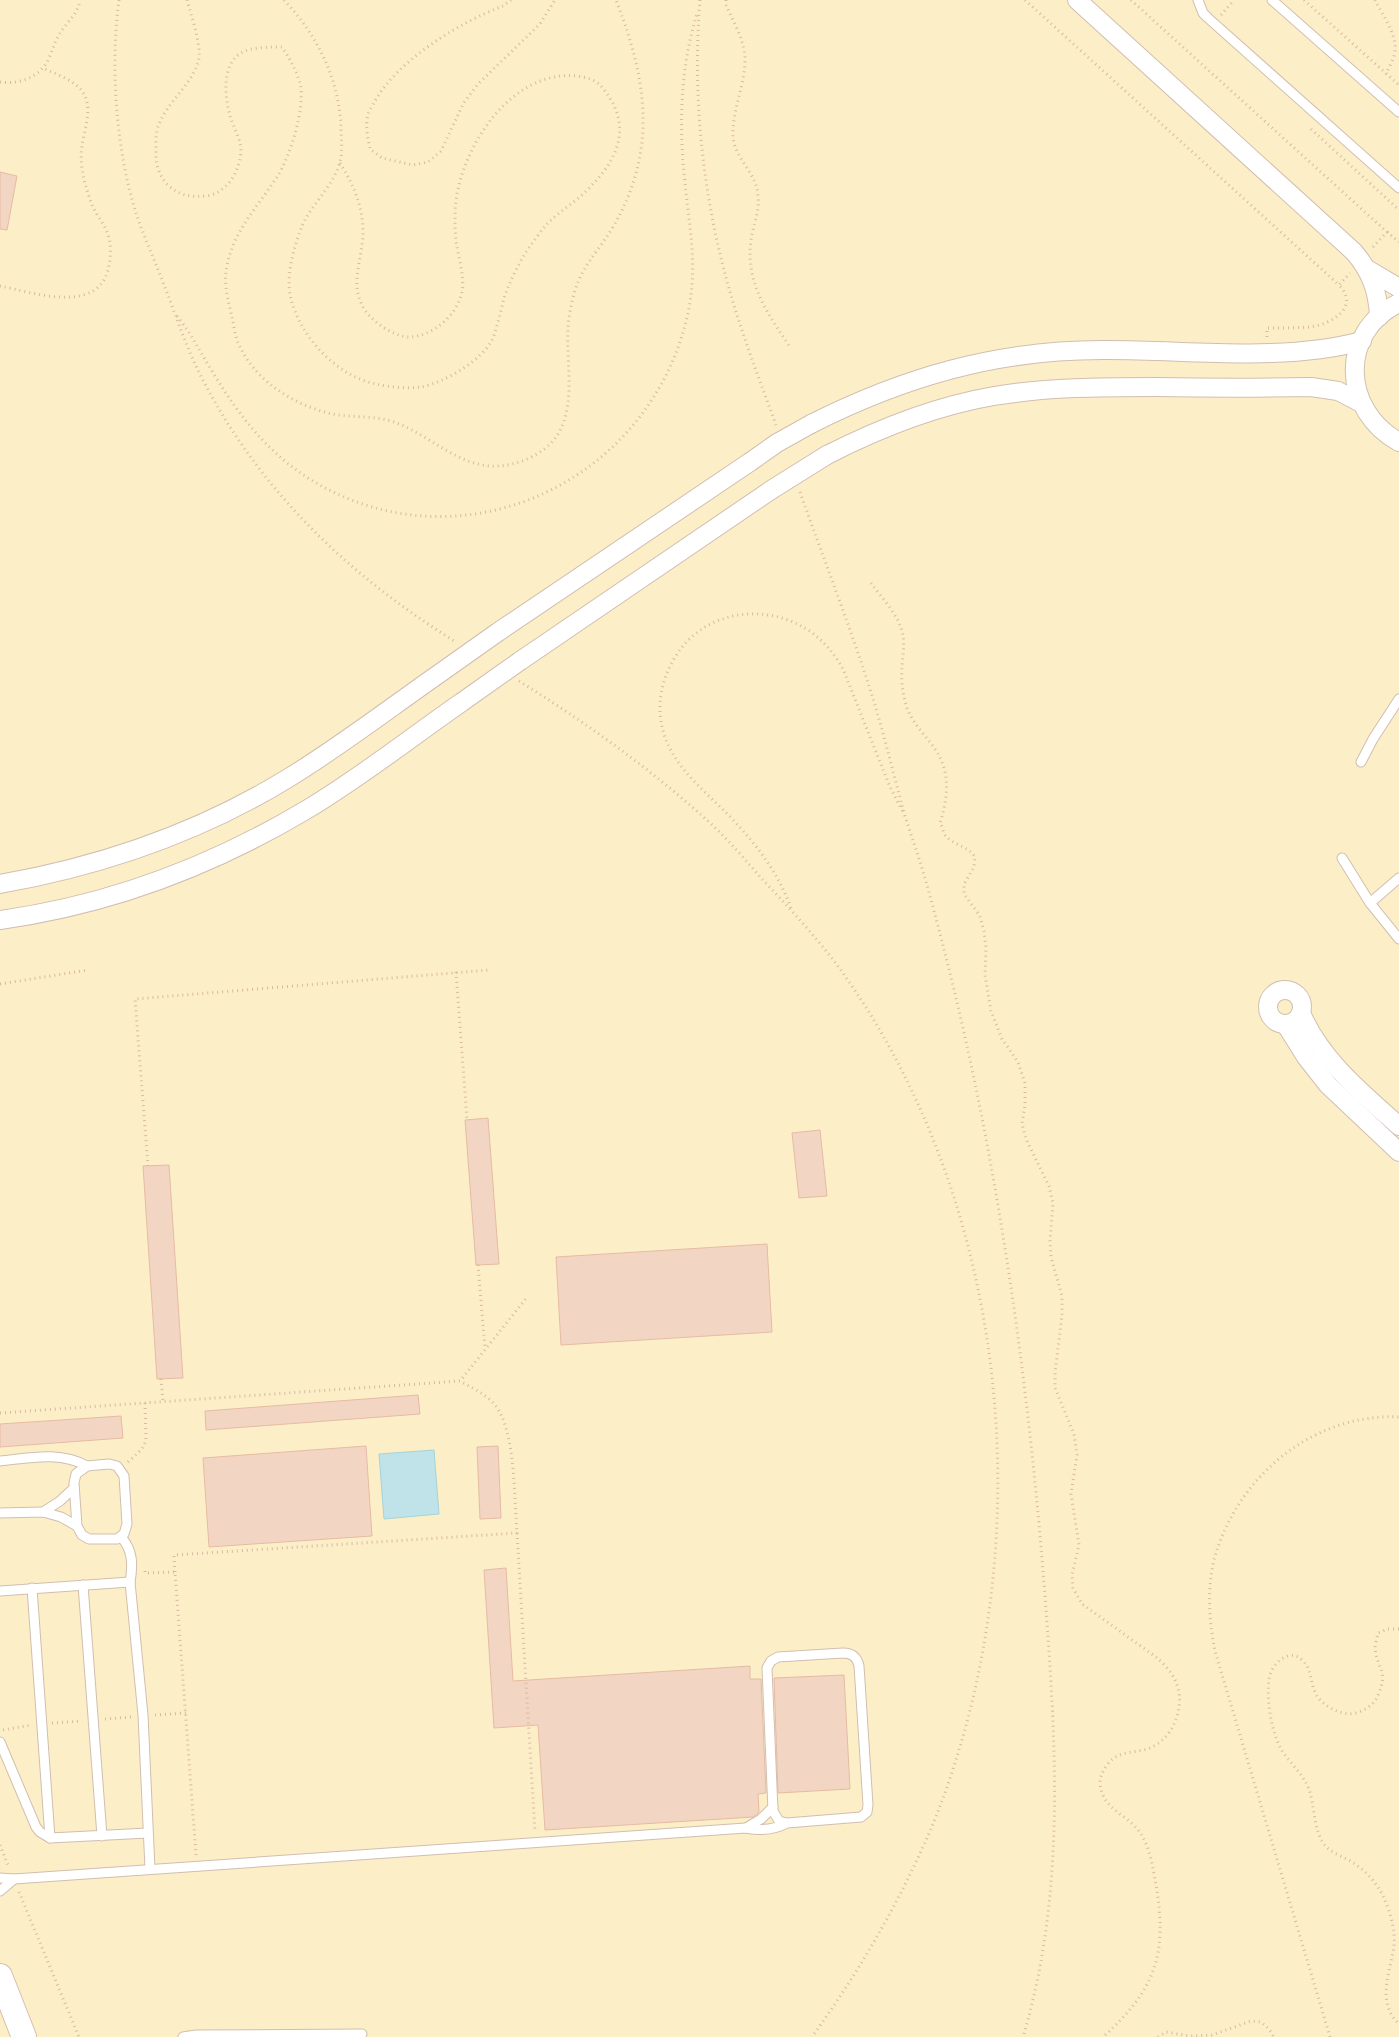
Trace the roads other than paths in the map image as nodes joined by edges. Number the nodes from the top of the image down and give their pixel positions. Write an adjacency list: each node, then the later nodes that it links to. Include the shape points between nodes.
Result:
1 (1077, 0): 6 (street, via 1345,243)
2 (1198, 0): 5 (lane, via 1208,18)
3 (1272, 0): 4 (lane)
4 (1399, 112)
5 (1399, 188)
6 (1364, 264): 7 (street); 9 (street, via 1376,292)
7 (1399, 288)
8 (1399, 303): 9 (street)
9 (1378, 317): 10 (street)
10 (1362, 341): 11 (street, via 1355,369); 17 (street, bridge, via 1267,353 1062,350 983,361 904,383 843,408 777,443 498,632 322,757 254,798 183,832 108,859)
11 (1361, 403): 12 (street, via 1376,426); 19 (street, bridge, via 1338,391 1311,387 1099,387 1026,391 919,415 860,439 771,490 520,660 328,796 272,830 161,880 122,893)
12 (1399, 442)
13 (1399, 699): 14 (lane)
14 (1361, 762)
15 (1342, 858): 18 (lane)
16 (1399, 878): 18 (lane)
17 (0, 884)
18 (1370, 904): 20 (lane)
19 (0, 920)
20 (1399, 939)
21 (1301, 1013): 22 (street, via 1292,1023); 22 (street, via 1301,1000 1291,991 1272,996 1268,1008 1270,1014 1274,1020); 23 (street, via 1331,1061)
22 (1286, 1024): 24 (street, via 1328,1085)
23 (1399, 1126)
24 (1399, 1152)
25 (0, 1461): 26 (lane, via 54,1456)
26 (87, 1466): 27 (lane, via 76,1474); 31 (lane, via 109,1464 120,1469 124,1476 127,1524)
27 (74, 1488): 28 (lane); 30 (lane)
28 (43, 1512): 29 (lane); 30 (lane)
29 (0, 1513)
30 (77, 1526): 31 (lane, via 89,1540)
31 (121, 1537): 32 (lane, via 130,1549)
32 (130, 1582): 33 (lane); 40 (lane, via 143,1716)
33 (83, 1585): 34 (lane); 41 (lane)
34 (32, 1588): 35 (lane); 42 (lane)
35 (0, 1590)
36 (0, 1742): 42 (lane, via 36,1826)
37 (773, 1807): 38 (lane, via 776,1818); 38 (lane, via 768,1664 782,1657 852,1655 859,1666 867,1812 858,1818); 39 (lane, via 761,1820)
38 (787, 1823): 39 (lane, via 763,1830)
39 (746, 1828): 43 (lane)
40 (148, 1833): 41 (lane); 43 (lane)
41 (102, 1836): 42 (lane)
42 (50, 1838)
43 (150, 1869): 45 (lane)
44 (0, 1878): 45 (lane)
45 (14, 1879): 46 (lane)
46 (0, 1891)
47 (0, 1976): 49 (main road)
48 (362, 2034): 50 (lane)
49 (24, 2037)
50 (182, 2037)

